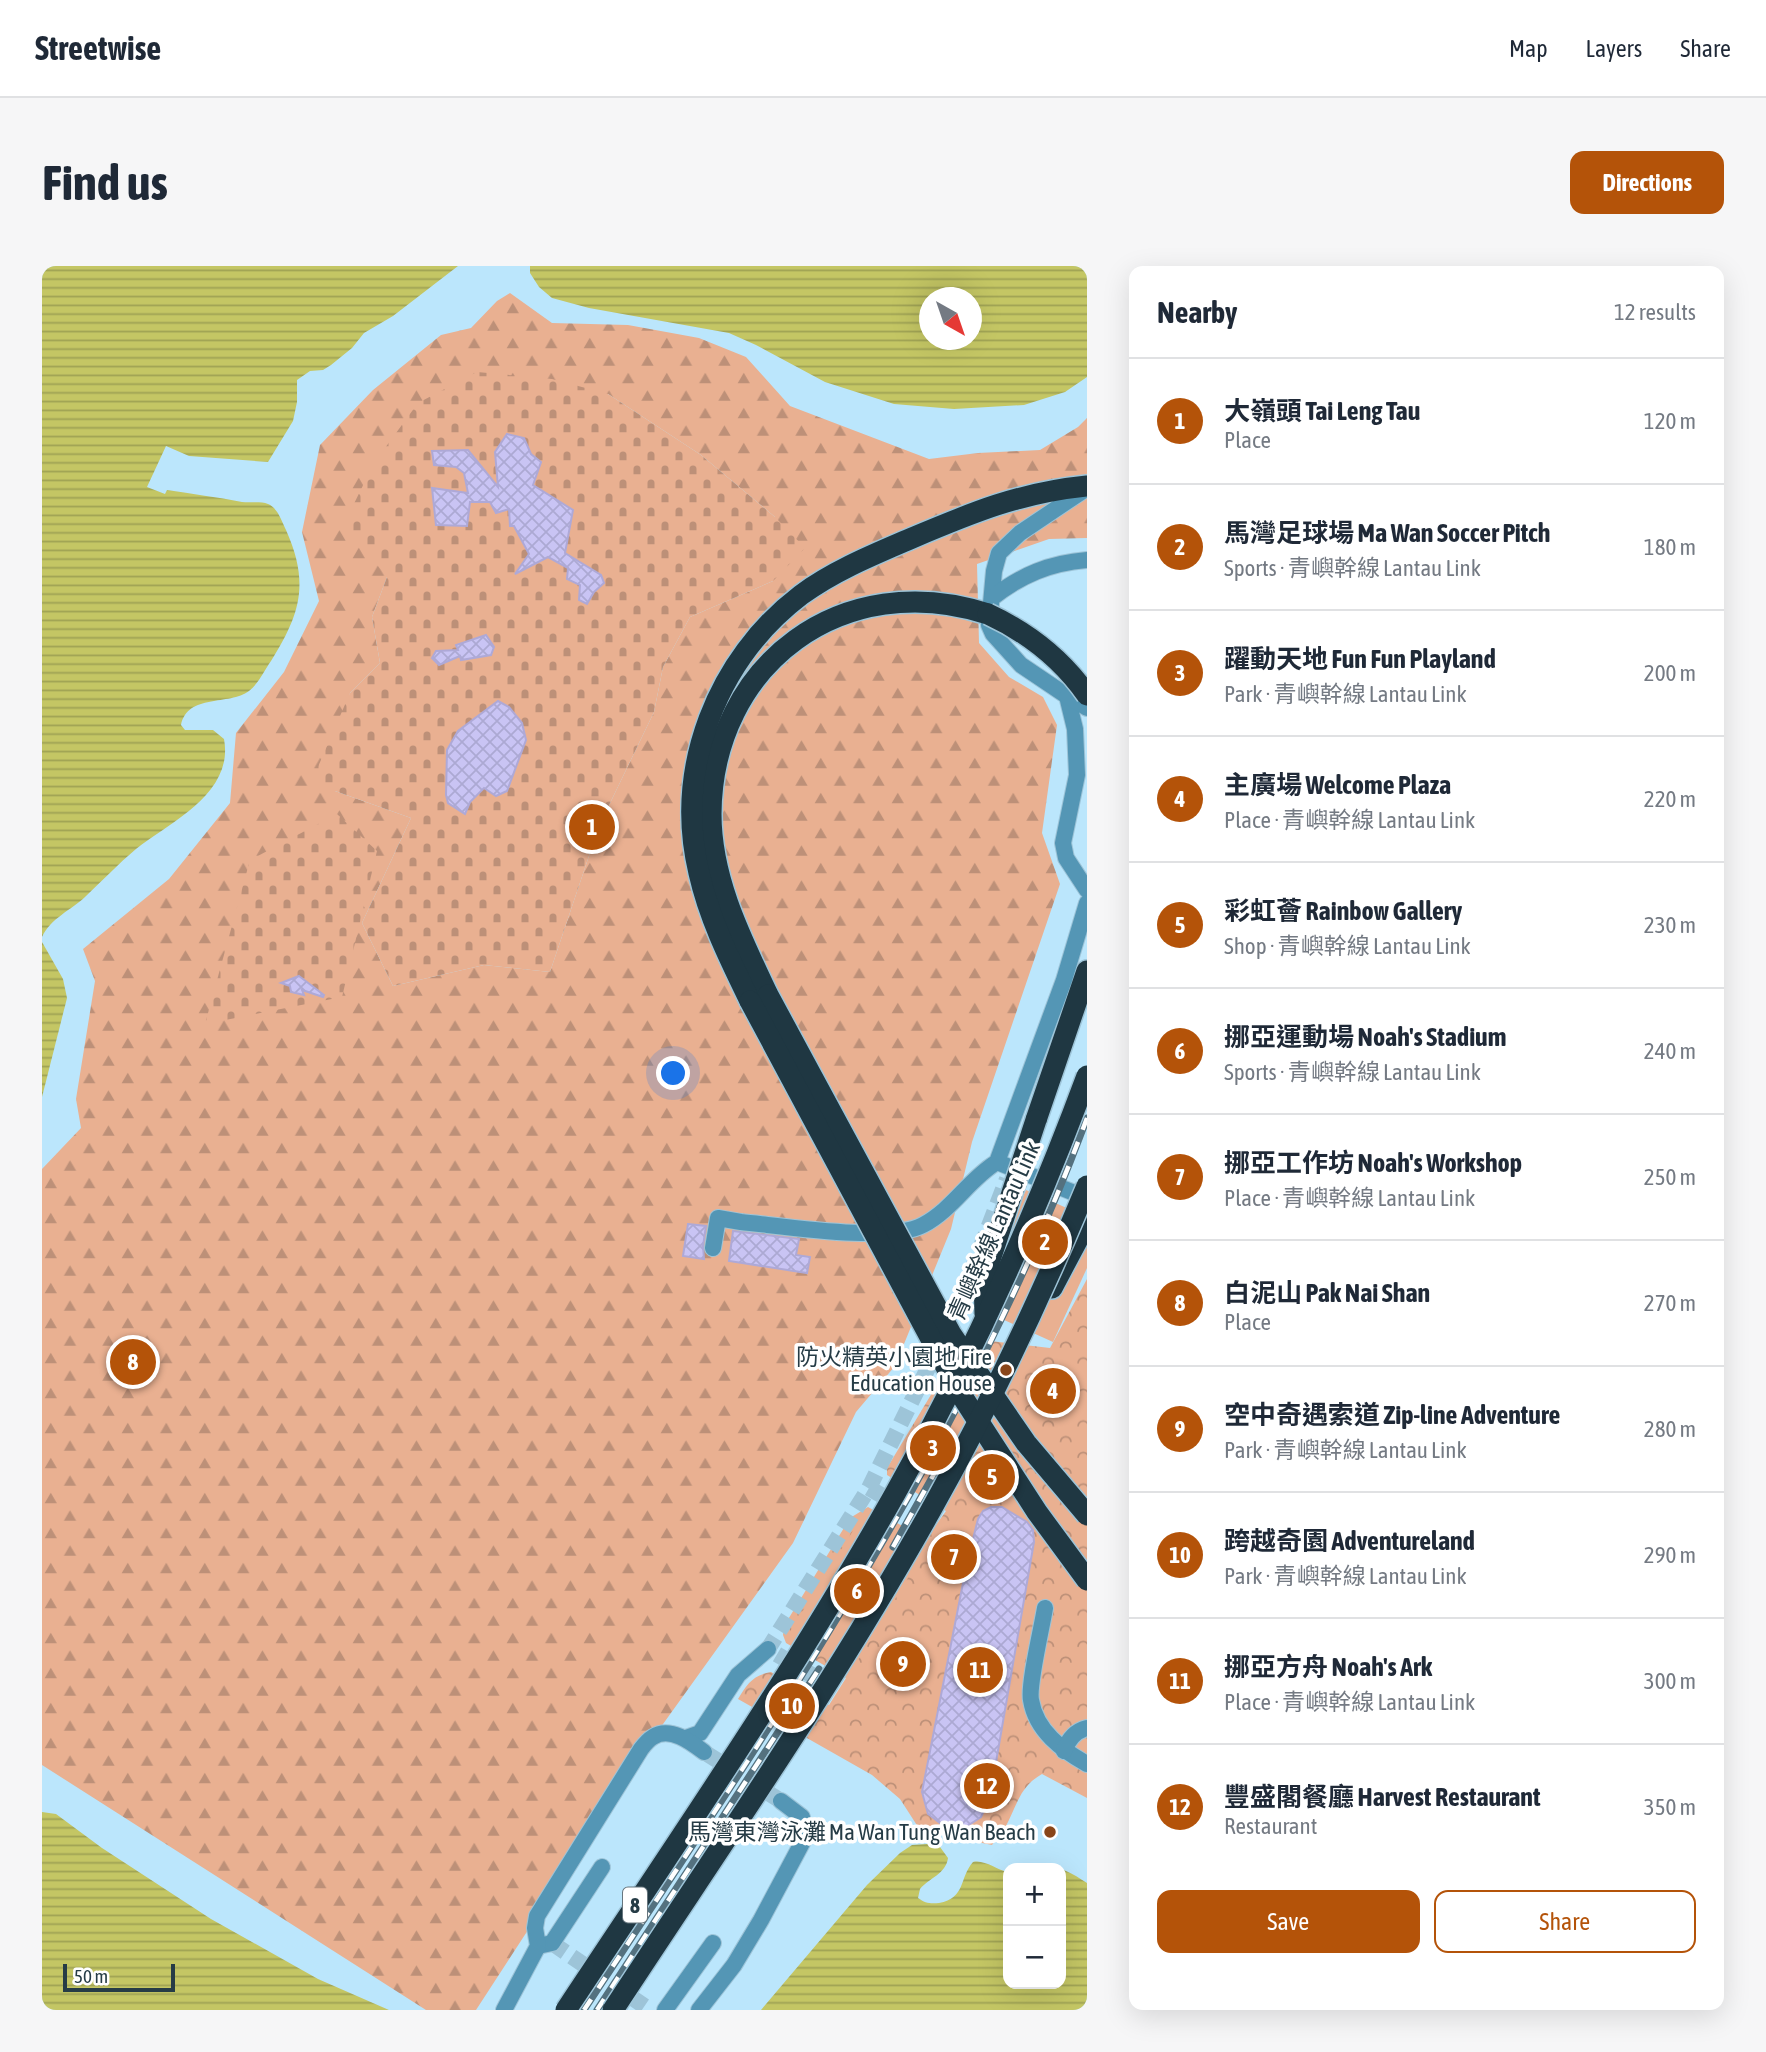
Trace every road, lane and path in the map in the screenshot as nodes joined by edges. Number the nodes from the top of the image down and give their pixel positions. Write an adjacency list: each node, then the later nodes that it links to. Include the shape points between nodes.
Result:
1 (1087, 487): 3 (lane, via 1042,516 999,553); 9 (highway, via 1010,499 864,559 804,593 778,614 730,672 708,718 695,765 694,849 723,945)
2 (1087, 560): 3 (lane, via 1051,565 1015,581)
3 (992, 598): 4 (lane, via 989,625 993,634 1021,665)
4 (1077, 696): 5 (lane); 6 (lane, via 1077,775 1063,843 1066,858); 9 (highway, bridge, via 1059,660 1017,627 966,607 914,600 844,613 803,634 779,653 750,685 733,713 713,776 711,815 716,852 727,902)
5 (1087, 708)
6 (1087, 890)
7 (1087, 902): 11 (lane, via 1064,980)
8 (1087, 971): 16 (highway, bridge, via 984,1278)
9 (759, 998): 18 (highway, bridge, via 951,1335 1026,1443); 19 (highway, bridge, via 960,1392)
10 (1087, 1076): 16 (highway, 青嶼幹線 Lantau Link / 8, bridge)
11 (997, 1162): 13 (lane); 15 (lane, via 921,1226 889,1233 856,1232 718,1218)
12 (1087, 1186): 17 (highway, 8, bridge)
13 (1087, 1198)
14 (1087, 1222): 17 (highway, bridge)
15 (713, 1248)
16 (985, 1320): 32 (highway, 青嶼幹線 Lantau Link / 8, bridge, via 889,1504 803,1647)
17 (1021, 1336): 33 (highway, 8, bridge, via 924,1522 829,1679)
18 (1087, 1516)
19 (1087, 1580)
20 (1045, 1608): 24 (lane, via 1030,1698 1036,1716)
21 (768, 1649): 23 (lane, via 738,1675 700,1733)
22 (1087, 1728): 24 (lane, via 1068,1741)
23 (686, 1738): 25 (lane); 30 (lane, via 664,1733 653,1736 641,1749 537,1916)
24 (1064, 1751): 26 (lane)
25 (704, 1752)
26 (1087, 1764)
27 (780, 1801): 35 (lane, via 802,1817 802,1843 734,1965)
28 (602, 1867): 30 (lane, via 552,1943)
29 (713, 1944): 34 (lane)
30 (538, 1946): 31 (lane)
31 (504, 2010)
32 (566, 2010)
33 (613, 2010)
34 (665, 2010)
35 (699, 2010)

